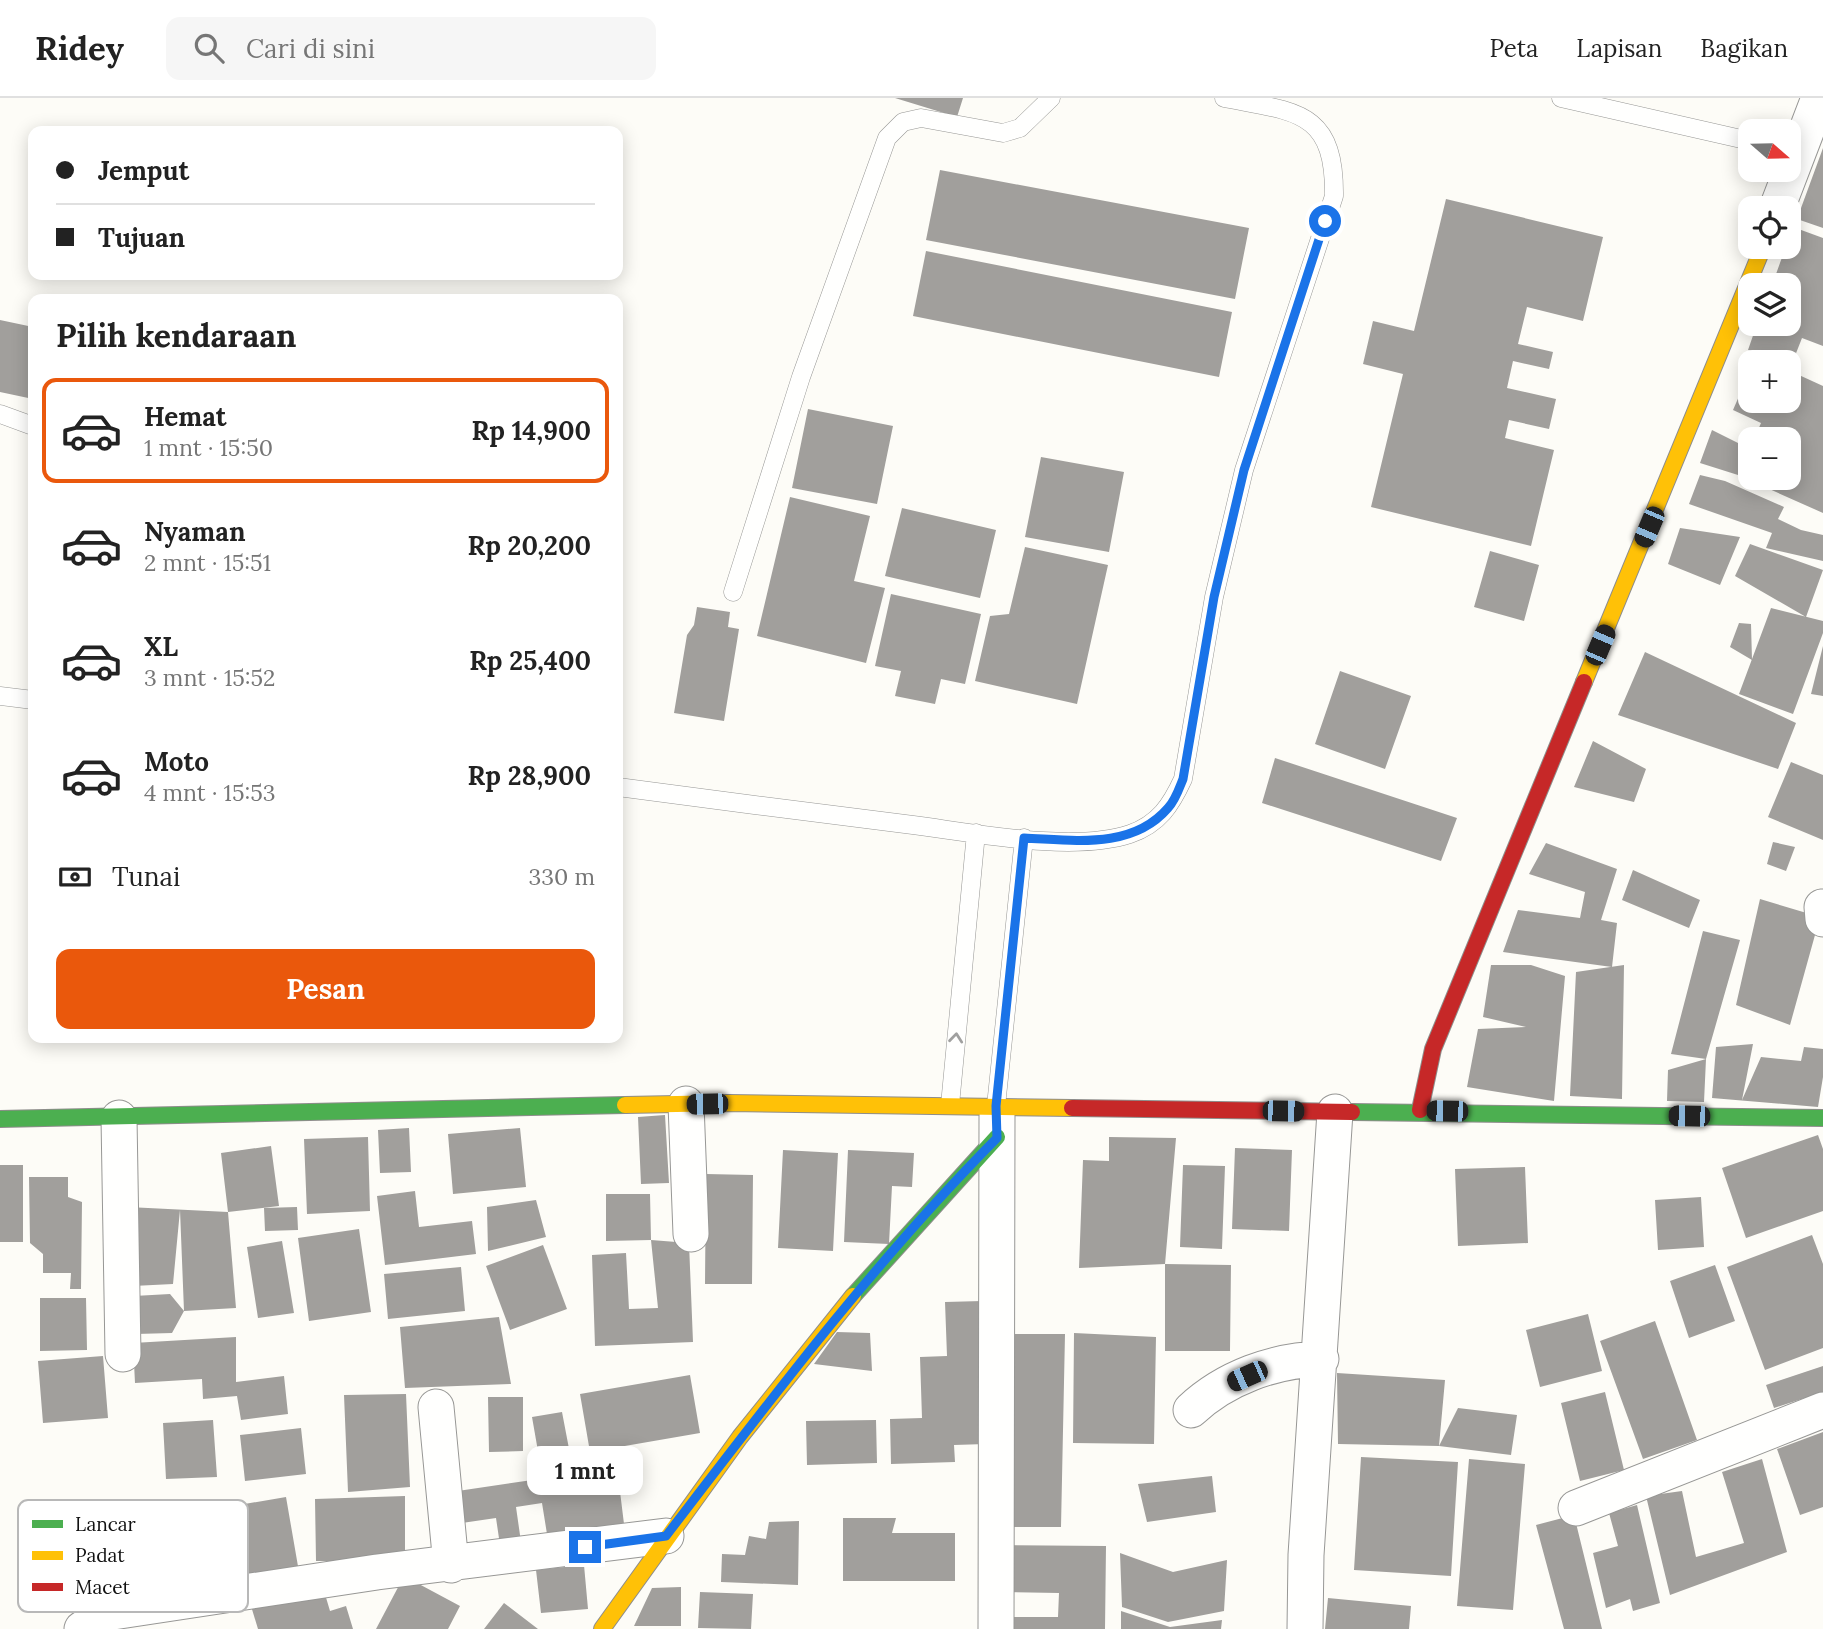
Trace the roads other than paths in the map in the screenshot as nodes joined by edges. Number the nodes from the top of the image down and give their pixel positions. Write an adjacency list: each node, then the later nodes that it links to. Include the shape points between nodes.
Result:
1 (1051, 98): 10 (lane, via 1020,128 1003,133 921,118 903,122 887,138 801,377)
2 (1224, 98): 15 (lane, via 1282,109 1308,120 1328,142 1334,196 1244,470 1214,597 1183,779 1171,806 1153,823 1130,834 1095,842)
3 (1561, 98): 6 (lane)
4 (1819, 98): 5 (street)
5 (1801, 136)
6 (1738, 138)
7 (1758, 259): 20 (street, via 1433,1049)
8 (0, 414): 9 (lane)
9 (28, 424)
10 (733, 592)
11 (0, 696): 12 (lane)
12 (28, 699)
13 (623, 789): 14 (lane)
14 (976, 833): 15 (lane); 19 (lane, one-way to 14)
15 (1024, 838): 25 (lane)
16 (1822, 907): 17 (street)
17 (1823, 919)
18 (686, 1104): 19 (street); 22 (street); 26 (street)
19 (950, 1105): 25 (street)
20 (1420, 1110): 21 (street); 23 (street)
21 (1335, 1112): 25 (street); 28 (street)
22 (119, 1118): 24 (street); 27 (street)
23 (1823, 1118)
24 (0, 1119)
25 (997, 1122): 33 (street, via 947,1188 818,1338); 39 (street)
26 (691, 1234)
27 (123, 1354)
28 (1321, 1359): 30 (street, via 1292,1359 1266,1368 1211,1392); 40 (street)
29 (436, 1406): 34 (street)
30 (1191, 1410)
31 (1823, 1410): 32 (street)
32 (1576, 1508)
33 (666, 1536): 34 (street); 38 (street)
34 (451, 1565): 35 (street)
35 (248, 1592)
36 (113, 1612): 37 (street)
37 (82, 1629)
38 (602, 1629)
39 (996, 1629)
40 (1305, 1629)

